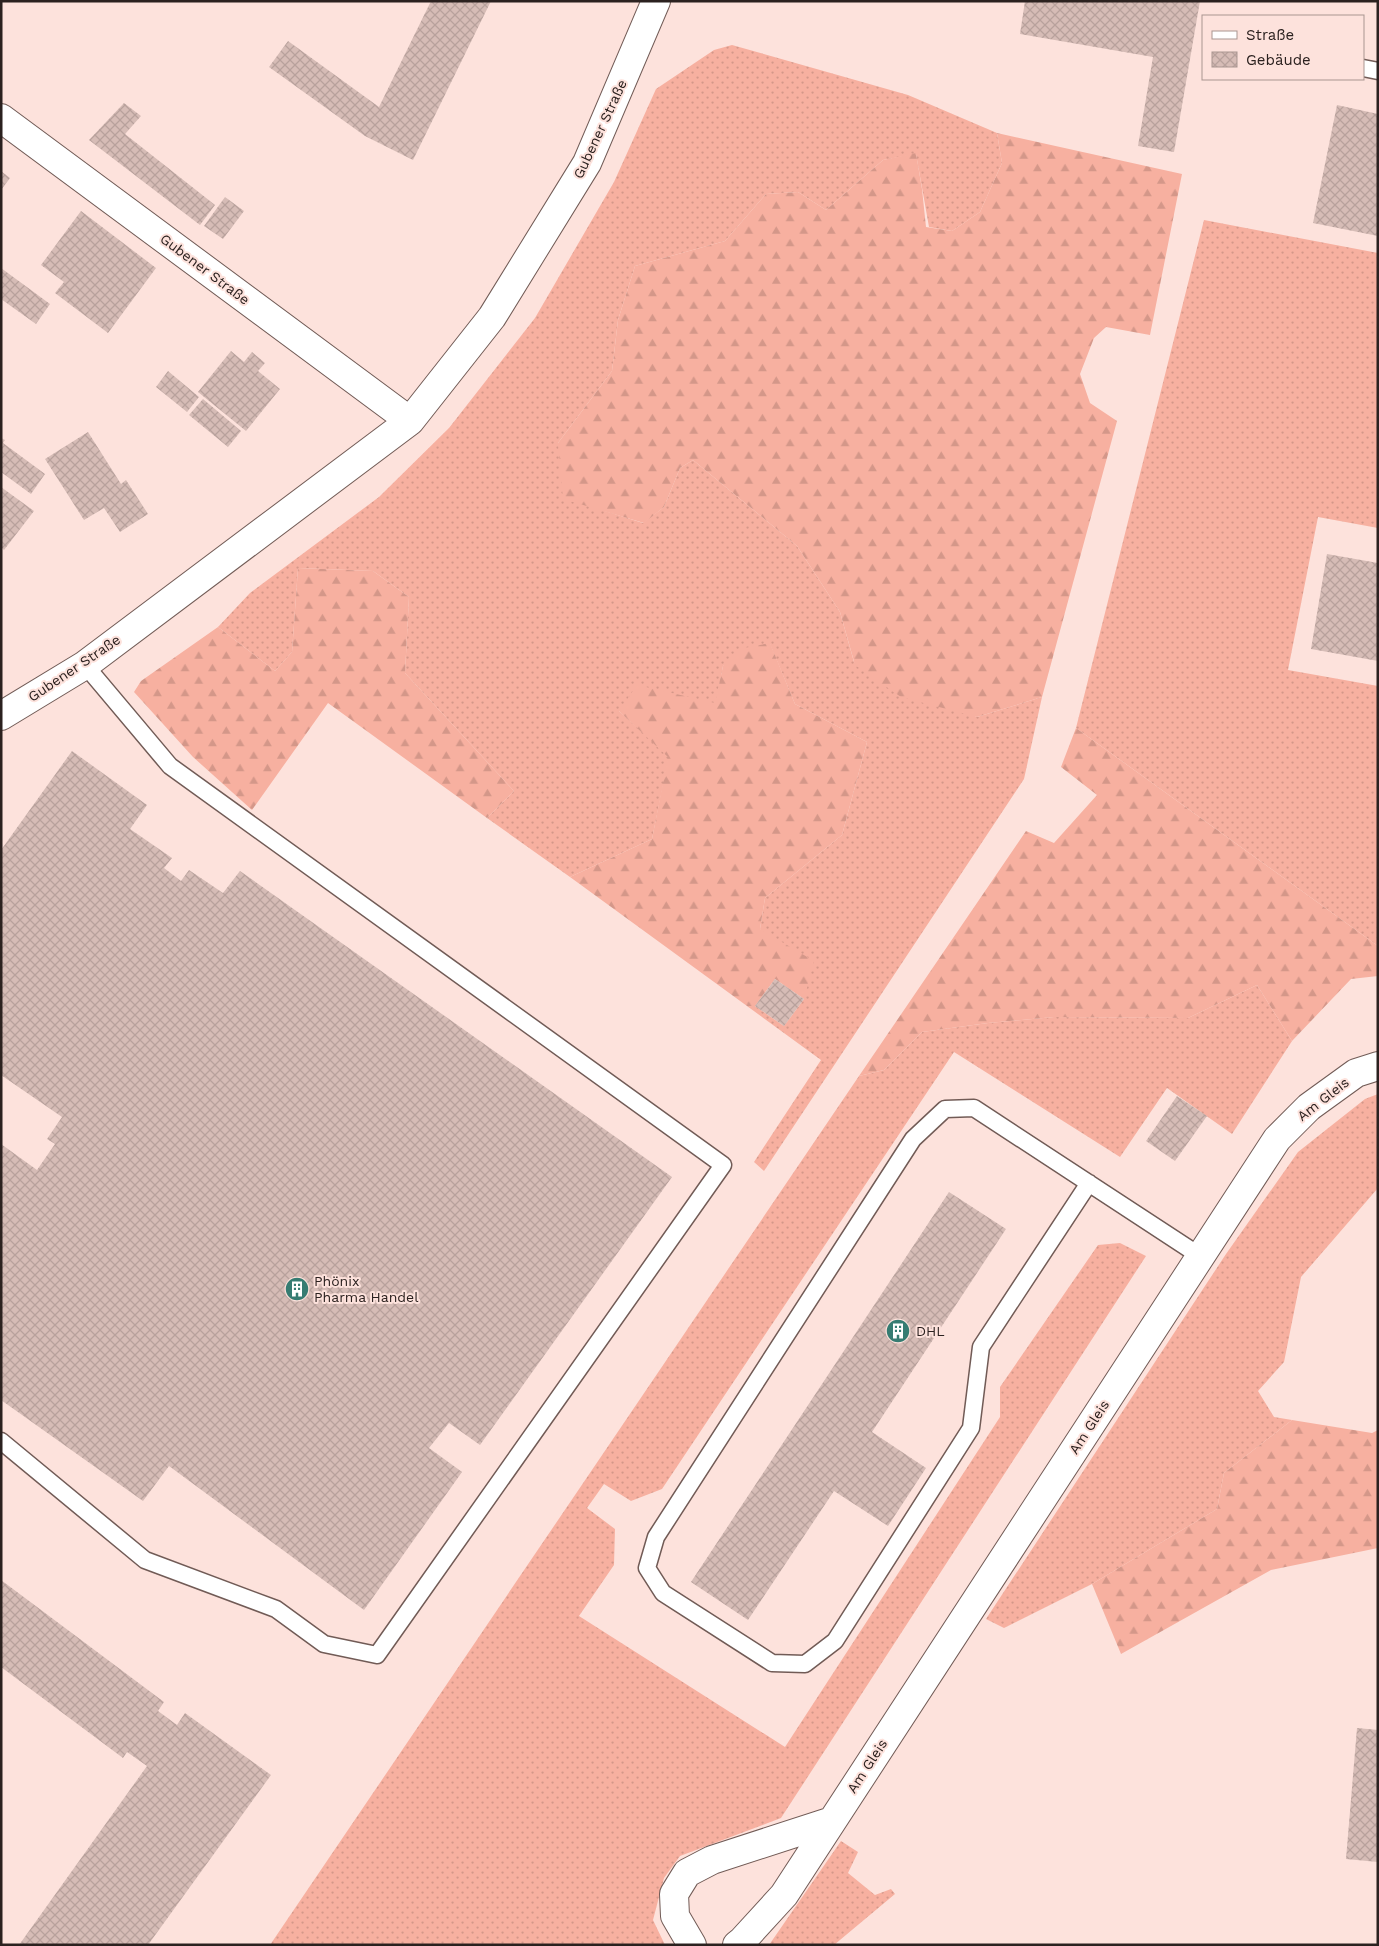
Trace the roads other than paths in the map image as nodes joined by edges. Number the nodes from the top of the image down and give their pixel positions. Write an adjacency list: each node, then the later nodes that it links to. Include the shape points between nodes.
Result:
1 (656, 1): 5 (street, Gubener Straße, via 587,163 492,317)
2 (1364, 68): 3 (lane)
3 (1378, 72)
4 (1, 118): 5 (street, Gubener Straße)
5 (410, 420): 6 (street, Gubener Straße)
6 (85, 665): 7 (street, Gubener Straße); 11 (lane, via 170,766 723,1165 377,1656 324,1644 276,1609 145,1560)
7 (1, 716)
8 (1378, 1066): 10 (street, Am Gleis, via 1356,1074 1309,1107 1276,1139)
9 (1089, 1183): 9 (lane, via 974,1108 945,1109 920,1133 656,1538 647,1568 663,1593 772,1663 805,1664 835,1641 972,1428 981,1347); 10 (lane)
10 (1200, 1256): 12 (street, Am Gleis)
11 (1, 1441)
12 (832, 1821): 13 (street, via 712,1860 687,1873 674,1894 674,1916); 14 (street, Am Gleis, via 784,1895)
13 (692, 1945)
14 (737, 1945)

